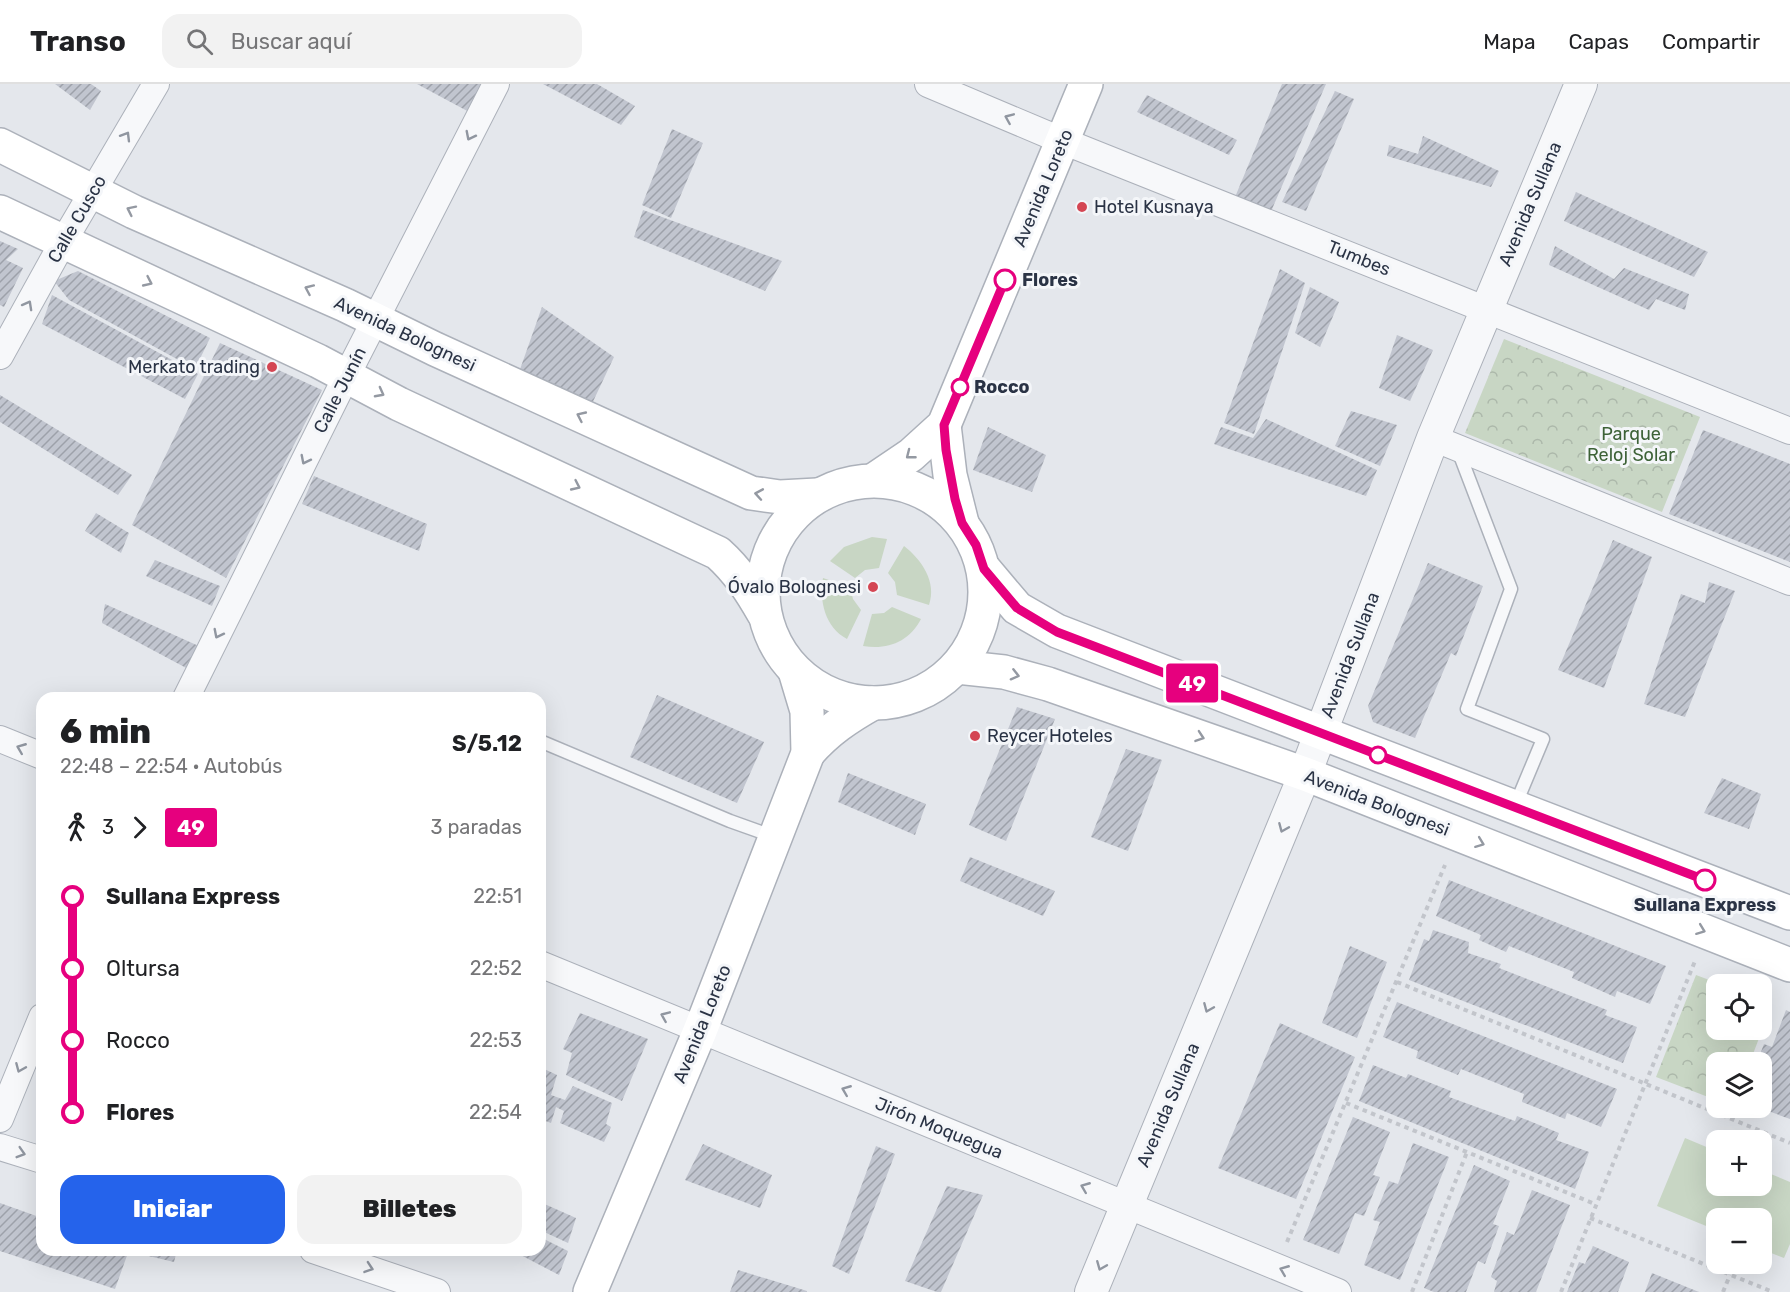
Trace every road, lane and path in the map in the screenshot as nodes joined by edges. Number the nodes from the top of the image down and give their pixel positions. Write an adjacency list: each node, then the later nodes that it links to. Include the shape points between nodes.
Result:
1 (156, 84): 8 (street, Calle Cusco, one-way to 1)
2 (496, 84): 12 (street, Calle Junín, one-way to 12)
3 (928, 84): 6 (street, Tumbes, one-way to 3)
4 (1086, 84): 6 (main road, Avenida Loreto)
5 (1581, 84): 11 (street, Avenida Sullana)
6 (1063, 141): 11 (street, Tumbes); 15 (main road, Avenida Loreto)
7 (0, 146): 8 (main road, Avenida Bolognesi)
8 (92, 191): 10 (street, Calle Cusco); 12 (main road, Avenida Bolognesi, one-way to 8)
9 (0, 212): 10 (main road)
10 (63, 242): 13 (street, Calle Cusco, one-way to 10); 14 (main road, one-way to 14)
11 (1486, 309): 16 (street, Tumbes); 17 (street, Avenida Sullana)
12 (376, 321): 14 (street, Calle Junín); 19 (main road, Avenida Bolognesi, one-way to 12, via 780,497 751,493)
13 (0, 356)
14 (347, 375): 23 (main road, one-way to 23, via 399,404 718,552 744,580); 26 (street, Calle Junín, one-way to 26)
15 (944, 425): 18 (main road, Avenida Loreto, one-way to 18, via 911,455); 20 (main road, Avenida Loreto, via 950,475)
16 (1790, 431)
17 (1445, 442): 22 (street); 28 (street, Avenida Sullana); 34 (lane, via 1511,589 1467,708 1543,739)
18 (874, 480): 19 (main road, via 845,484); 20 (main road, via 899,483 923,492)
19 (817, 495): 23 (main road, via 794,513 772,544 762,581)
20 (962, 523): 21 (main road, via 976,545)
21 (984, 569): 24 (main road, via 986,596 982,621); 28 (main road, via 1017,608 1057,632)
22 (1790, 582)
23 (764, 614): 25 (main road, via 775,644)
24 (957, 667): 27 (main road, via 933,686 904,699); 33 (main road, Avenida Bolognesi, one-way to 33, via 1004,672 1048,684)
25 (795, 671): 27 (main road, via 818,688 844,699); 31 (main road, Avenida Loreto, via 807,711)
26 (189, 692)
27 (873, 703): 31 (main road, Avenida Loreto, via 837,724)
28 (1321, 733): 33 (street, Avenida Sullana); 34 (main road)
29 (0, 739): 32 (street, one-way to 29)
30 (546, 744): 35 (lane)
31 (808, 753): 35 (main road, Avenida Loreto)
32 (36, 754)
33 (1305, 774): 39 (main road, Avenida Bolognesi, one-way to 39); 53 (street, Avenida Sullana, one-way to 53)
34 (1514, 807): 37 (main road)
35 (777, 838): 42 (main road, Avenida Loreto)
36 (1445, 865): 41 (path)
37 (1790, 913)
38 (1695, 960): 44 (path)
39 (1790, 965)
40 (546, 967): 42 (street, Jirón Moquegua, one-way to 40)
41 (1397, 982): 44 (path); 45 (path)
42 (700, 1031): 53 (street, Jirón Moquegua, one-way to 42); 60 (main road, Avenida Loreto)
43 (36, 1032): 46 (street, one-way to 46)
44 (1645, 1084): 47 (path); 54 (path)
45 (1346, 1103): 51 (path); 56 (path)
46 (0, 1119)
47 (1759, 1130)
48 (1772, 1136): 49 (path)
49 (1790, 1143)
50 (0, 1147): 52 (street, one-way to 52)
51 (1467, 1152): 54 (path); 63 (path)
52 (36, 1158)
53 (1126, 1204): 61 (street, Avenida Sullana, one-way to 61); 62 (street, Jirón Moquegua, one-way to 53)
54 (1596, 1204): 55 (path)
55 (1590, 1218): 58 (path); 64 (path)
56 (1287, 1242)
57 (331, 1256): 59 (street, one-way to 59)
58 (1730, 1275): 65 (path); 66 (path)
59 (437, 1292)
60 (590, 1292)
61 (1091, 1292)
62 (1338, 1292)
63 (1412, 1292)
64 (1561, 1292)
65 (1723, 1292)
66 (1773, 1292)

